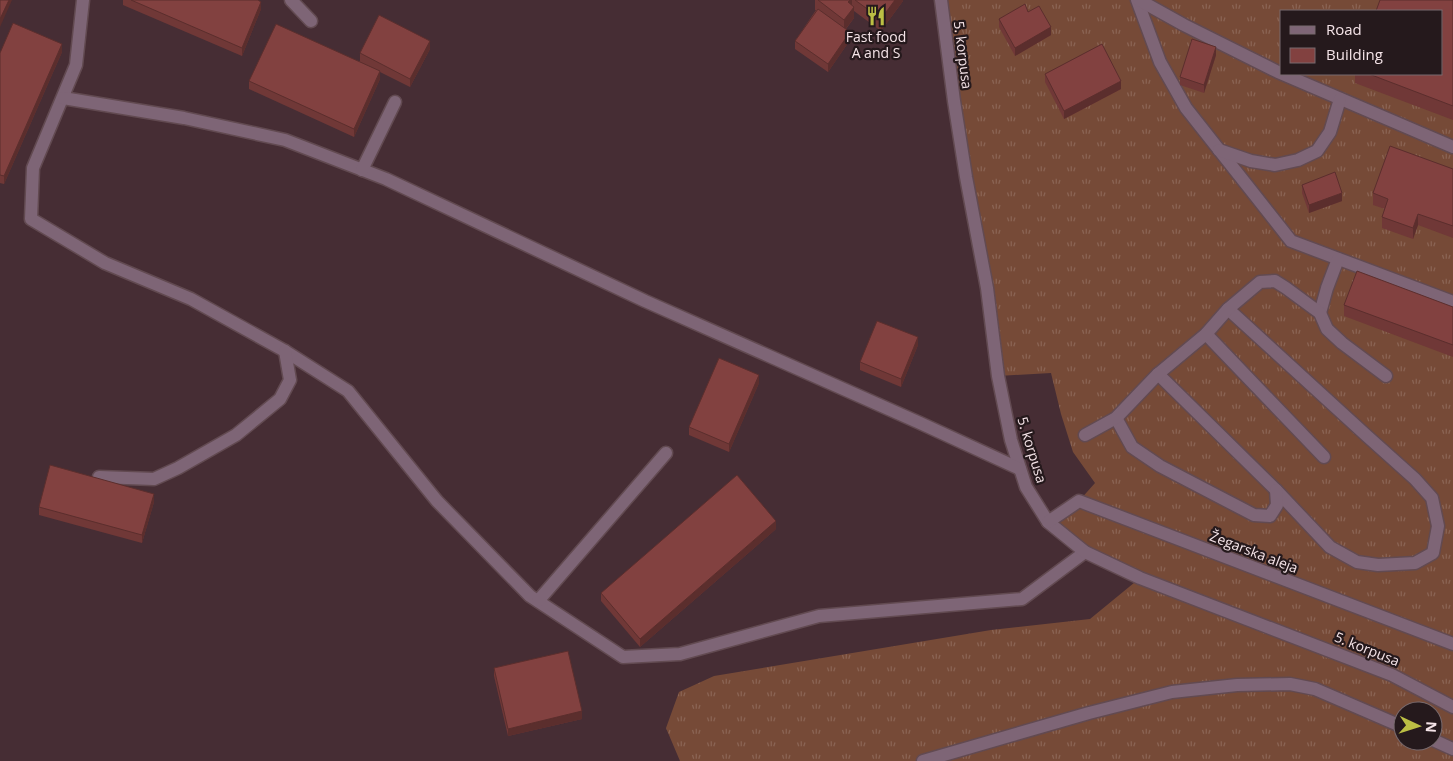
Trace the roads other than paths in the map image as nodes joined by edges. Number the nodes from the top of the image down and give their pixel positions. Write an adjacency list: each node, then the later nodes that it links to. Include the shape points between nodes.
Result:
1 (83, 0): 8 (street, via 76,65)
2 (291, 0): 5 (street)
3 (941, 0): 26 (street, 5. korpusa, via 998,376)
4 (1138, 0): 6 (street); 12 (street, via 1160,62 1186,108)
5 (311, 21)
6 (1280, 73)
7 (1285, 75): 9 (street)
8 (63, 98): 13 (street, via 184,118 285,140); 19 (street, via 33,168 31,219 105,263 191,299)
9 (1340, 99): 11 (street); 12 (street, via 1330,132 1317,151 1298,160 1275,165)
10 (395, 102): 13 (street)
11 (1453, 147)
12 (1219, 150): 14 (street, via 1291,242)
13 (362, 170): 26 (street)
14 (1338, 259): 15 (street); 17 (street)
15 (1453, 302)
16 (1228, 309): 17 (street, via 1260,282 1275,282); 18 (street); 28 (street, via 1415,478 1432,498 1438,526 1432,553 1415,562 1378,565 1357,562 1330,547)
17 (1320, 313): 21 (street, via 1327,329)
18 (1206, 334): 20 (street); 25 (street)
19 (284, 351): 27 (street, via 290,380 280,399 236,435 154,479); 31 (street, via 348,391 437,501)
20 (1158, 374): 22 (street); 28 (street)
21 (1386, 376)
22 (1116, 418): 23 (street); 28 (street, via 1132,447 1160,466 1254,515 1270,516 1276,505)
23 (1085, 435)
24 (666, 453): 31 (street)
25 (1324, 457)
26 (1020, 469): 29 (street, 5. korpusa, via 1026,487)
27 (100, 477)
28 (1276, 490)
29 (1048, 522): 30 (street, 5. korpusa); 32 (street, Žegarska aleja, via 1079,501)
30 (1085, 552): 31 (street, via 1022,599 819,616 680,654 623,657); 33 (street, 5. korpusa, via 1140,578 1392,675)
31 (538, 601)
32 (1453, 644)
33 (1453, 707)
34 (1393, 723): 35 (street, via 1315,689 1290,684 1237,685 1172,692)
35 (923, 761)

